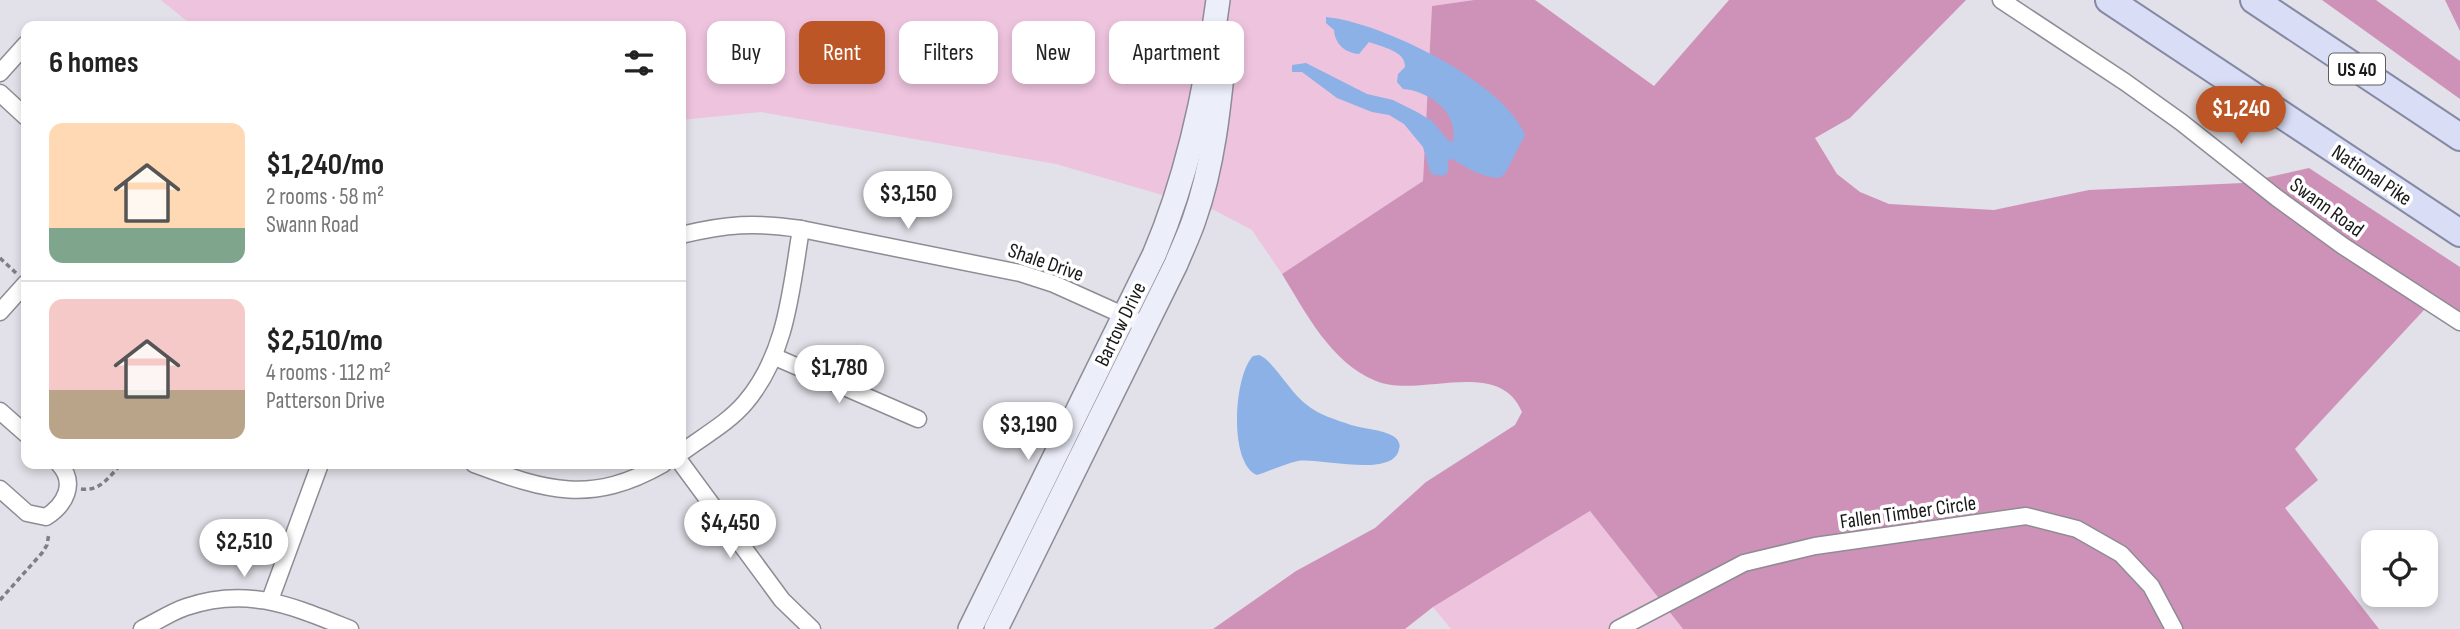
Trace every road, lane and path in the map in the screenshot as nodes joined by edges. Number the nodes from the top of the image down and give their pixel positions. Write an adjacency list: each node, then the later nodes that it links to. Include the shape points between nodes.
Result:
1 (1218, 0): 16 (street, Bartow Drive, via 1172,214)
2 (1226, 0): 18 (street, Bartow Drive, via 1220,100 1209,165 1195,219)
3 (2001, 0): 17 (street, Swann Road, via 2182,122 2343,246)
4 (2109, 0): 12 (main road, National Pike)
5 (2253, 0): 10 (main road, US 40)
6 (21, 50): 7 (street)
7 (0, 74)
8 (0, 93): 9 (street)
9 (21, 112)
10 (2460, 137)
11 (802, 229): 13 (street, Shale Drive, via 742,223); 16 (street, Shale Drive, via 1020,273); 19 (street)
12 (2460, 233)
13 (686, 234)
14 (21, 289): 15 (street)
15 (0, 312)
16 (1124, 315): 18 (street, Shale Drive); 38 (street, Bartow Drive)
17 (2460, 322)
18 (1146, 325): 39 (street, Bartow Drive)
19 (775, 357): 21 (street); 23 (street, via 744,404)
20 (0, 411): 22 (street)
21 (918, 419)
22 (21, 430)
23 (686, 449)
24 (63, 469): 30 (street)
25 (116, 469): 30 (path, via 94,489)
26 (318, 469): 34 (street)
27 (487, 469): 28 (street, via 552,489 583,491 614,486)
28 (655, 469)
29 (685, 469): 37 (street, via 782,600)
30 (68, 486): 32 (street, via 67,496)
31 (0, 489): 32 (street, via 27,513)
32 (46, 517): 33 (path, via 47,545)
33 (0, 600)
34 (270, 600): 35 (street, via 210,600 184,607); 36 (street)
35 (142, 629)
36 (350, 629)
37 (812, 629)
38 (970, 629)
39 (996, 629)
40 (1618, 629): 41 (street, Fallen Timber Circle, via 1744,564 1815,546 2026,516 2077,528 2122,554 2151,586)
41 (2174, 629)

